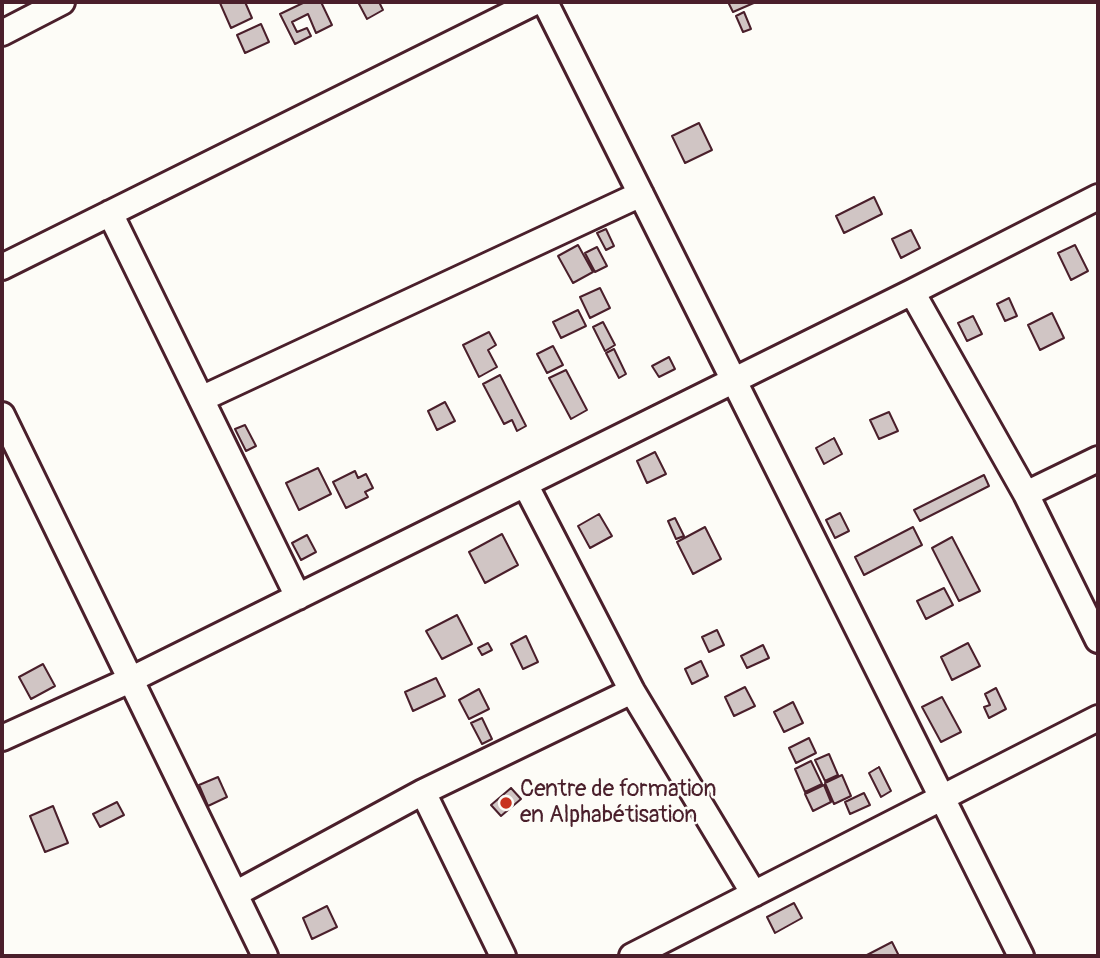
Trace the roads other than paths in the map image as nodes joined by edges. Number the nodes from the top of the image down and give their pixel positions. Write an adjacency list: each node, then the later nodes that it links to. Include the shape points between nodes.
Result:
1 (62, 2): 4 (street)
2 (535, 2): 7 (street)
3 (545, 2): 5 (street)
4 (2, 33)
5 (641, 194): 10 (street); 11 (street)
6 (1098, 197): 9 (street)
7 (110, 213): 8 (street); 11 (street)
8 (2, 267)
9 (912, 292): 10 (street); 15 (street)
10 (734, 380): 14 (street); 23 (street)
11 (201, 399): 16 (street)
12 (2, 415): 18 (street)
13 (1098, 459): 15 (street)
14 (525, 484): 16 (street); 19 (street)
15 (1026, 494): 17 (street)
16 (298, 597): 18 (street)
17 (1098, 640)
18 (131, 680): 21 (street); 24 (street)
19 (632, 691): 22 (street); 25 (street)
20 (1098, 718): 23 (street)
21 (2, 738)
22 (424, 792): 24 (street); 27 (street)
23 (942, 798): 25 (street); 29 (street)
24 (235, 894): 26 (street)
25 (754, 894): 28 (street)
26 (265, 956)
27 (503, 956)
28 (632, 956)
29 (1021, 956)

